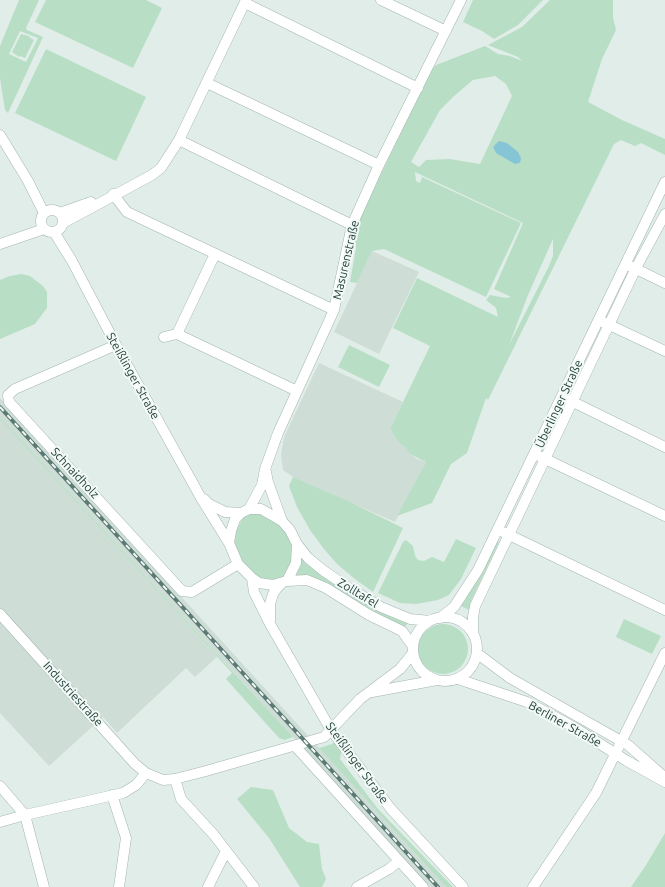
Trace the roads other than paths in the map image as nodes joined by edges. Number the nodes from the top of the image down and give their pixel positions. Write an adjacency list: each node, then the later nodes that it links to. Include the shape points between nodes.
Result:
1 (381, 0): 4 (street)
2 (461, 0): 4 (street, Masurenstraße)
3 (245, 2): 5 (street); 6 (street)
4 (446, 31): 6 (street, Masurenstraße)
5 (207, 82): 8 (street); 9 (street)
6 (418, 88): 9 (street, Masurenstraße)
7 (1, 140): 13 (street, Steißlinger Straße)
8 (179, 140): 11 (street, via 161,168); 14 (street)
9 (379, 165): 14 (street, Masurenstraße)
10 (664, 185): 17 (street, Überlinger Straße)
11 (113, 194): 13 (street); 16 (street, via 127,212)
12 (665, 214): 18 (street, Überlinger Straße)
13 (52, 221): 15 (street); 25 (street, Steißlinger Straße)
14 (352, 225): 20 (street, Masurenstraße)
15 (3, 243)
16 (215, 254): 20 (street); 23 (street)
17 (626, 264): 18 (street); 21 (street, Überlinger Straße)
18 (636, 268): 19 (street); 22 (street, Überlinger Straße)
19 (665, 283)
20 (334, 310): 27 (street, Masurenstraße)
21 (599, 320): 22 (street); 28 (street, Überlinger Straße)
22 (609, 325): 26 (street); 28 (street, Überlinger Straße)
23 (176, 334): 24 (street); 27 (street)
24 (164, 338)
25 (116, 345): 33 (street, Steißlinger Straße); 41 (street, Schnaidholz, via 16,389 8,395 9,402 182,591 192,592)
26 (665, 351)
27 (297, 391): 32 (street, Masurenstraße)
28 (567, 399): 29 (street); 30 (street, Überlinger Straße); 31 (street, Überlinger Straße)
29 (665, 447)
30 (535, 454): 31 (street); 37 (street, Überlinger Straße)
31 (545, 459): 35 (street); 38 (street, Überlinger Straße)
32 (265, 469): 34 (street, Masurenstraße, via 262,485); 36 (street)
33 (197, 489): 34 (street, Steißlinger Straße, via 218,510); 39 (street, Steißlinger Straße)
34 (245, 511): 36 (street, Steißlinger Straße, via 261,509); 39 (street, via 235,519)
35 (665, 516)
36 (282, 521): 40 (street, Steißlinger Straße)
37 (498, 530): 38 (street); 46 (street, Überlinger Straße, via 454,607)
38 (509, 535): 44 (street); 49 (street, Überlinger Straße, via 475,606)
39 (229, 543): 41 (street, Steißlinger Straße)
40 (297, 544): 43 (street, via 296,564); 47 (street, Zolltafel, via 324,571 363,597 410,620)
41 (238, 564): 42 (street, Steißlinger Straße)
42 (252, 578): 43 (street, via 259,583); 48 (street, Steißlinger Straße, via 254,592)
43 (285, 582): 48 (street, via 276,588 270,604); 50 (street, Zolltafel, via 307,580 326,588 402,631)
44 (665, 610)
45 (0, 614): 60 (street, Industriestraße)
46 (440, 618): 47 (street); 49 (street, via 459,620)
47 (430, 621): 50 (street, via 418,631)
48 (270, 624): 56 (street, Steißlinger Straße)
49 (473, 633): 52 (street)
50 (413, 649): 54 (street, via 419,667); 55 (street, via 400,670)
51 (665, 653): 57 (street)
52 (478, 654): 53 (street, via 471,669); 57 (street, Berliner Straße, via 510,678)
53 (458, 679): 54 (street); 59 (street, Berliner Straße, via 527,702)
54 (437, 680): 55 (street)
55 (370, 693): 56 (street)
56 (331, 730): 58 (street, via 318,740); 75 (street, Steißlinger Straße, via 391,809)
57 (622, 741): 59 (street); 62 (street, Berliner Straße)
58 (295, 746): 61 (street); 68 (street)
59 (616, 754): 62 (street, Berliner Straße); 76 (street, via 596,793)
60 (146, 773): 61 (street, via 162,780); 64 (street, via 136,785)
61 (175, 779): 67 (street, via 181,799)
62 (665, 780)
63 (0, 786): 65 (street)
64 (112, 795): 65 (street); 70 (street, via 126,838)
65 (25, 815): 66 (street); 69 (street)
66 (0, 822)
67 (226, 851): 71 (street); 72 (street)
68 (399, 861): 73 (street); 74 (street)
69 (44, 887)
70 (119, 887)
71 (208, 887)
72 (254, 887)
73 (357, 887)
74 (422, 887)
75 (463, 887)
76 (533, 887)

